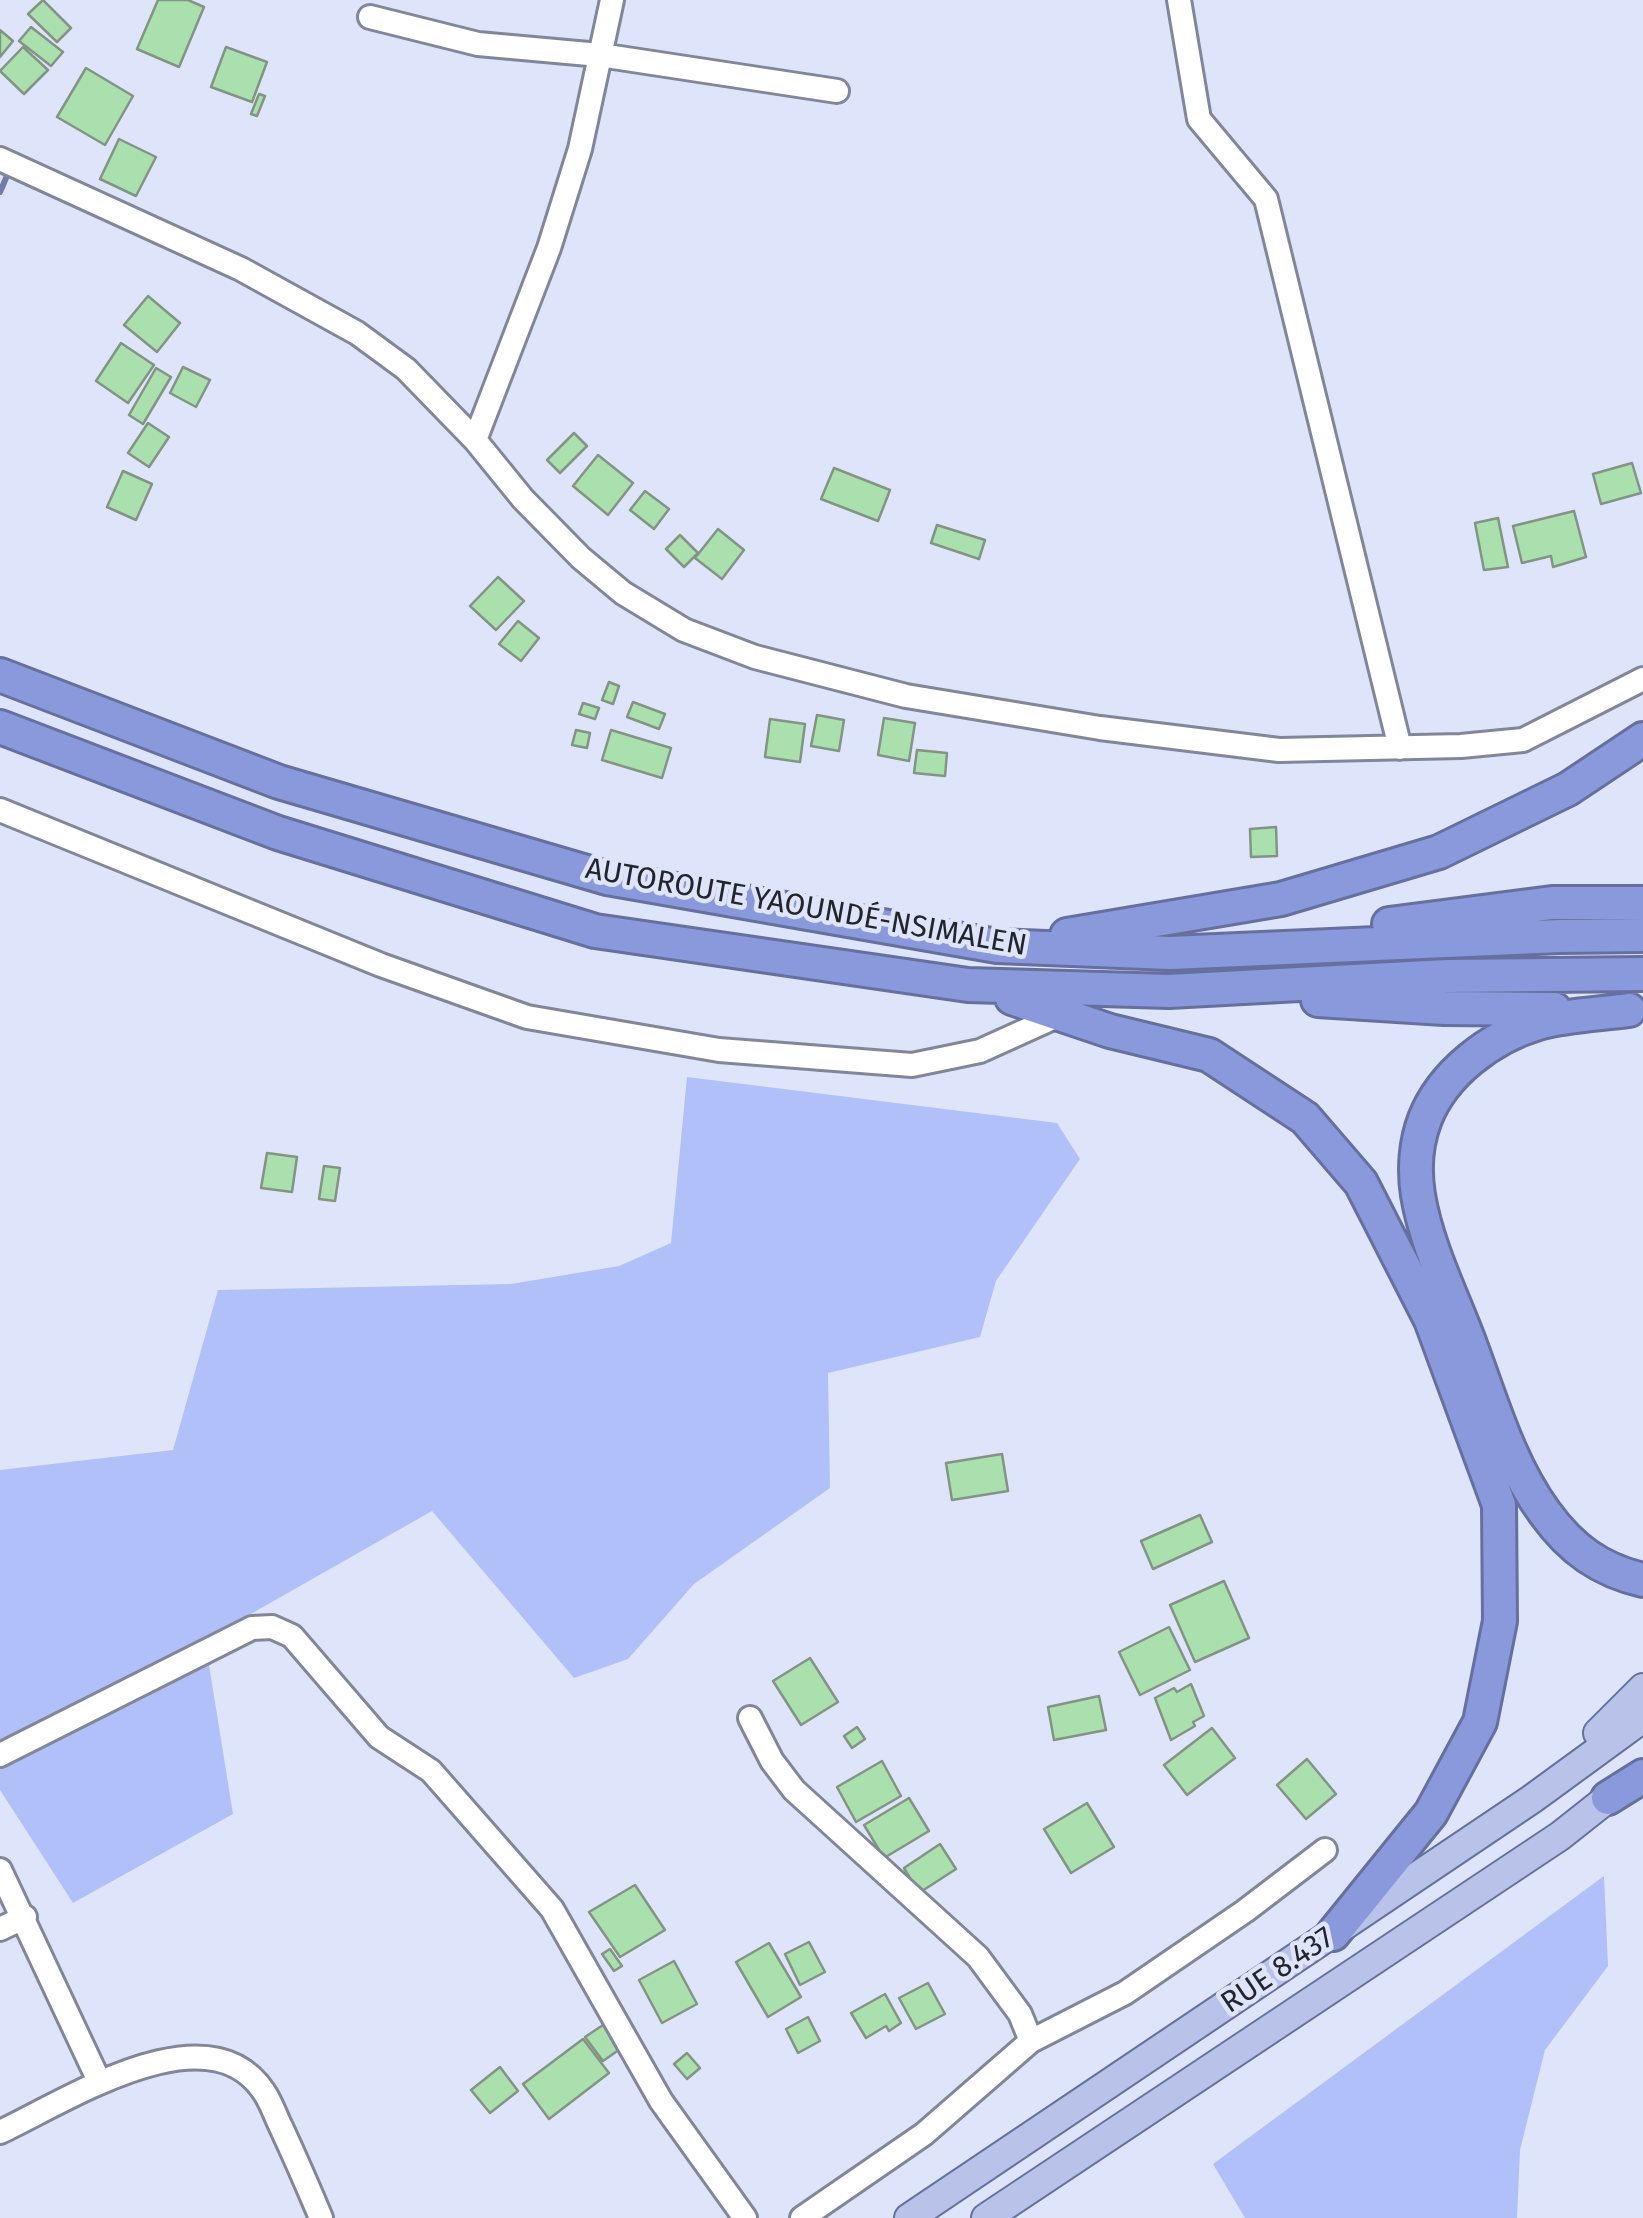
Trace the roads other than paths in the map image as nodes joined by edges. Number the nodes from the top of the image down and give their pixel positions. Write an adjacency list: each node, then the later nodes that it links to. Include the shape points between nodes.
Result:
1 (612, 0): 4 (street)
2 (1180, 0): 12 (street, via 1198,118 1266,198)
3 (370, 17): 4 (street, via 478,44)
4 (600, 55): 5 (street); 7 (street, via 549,248)
5 (837, 91)
6 (0, 158): 7 (street, via 241,268 357,333 406,369)
7 (475, 440): 12 (street, via 522,499 623,593 684,630 755,657 906,696 1168,737 1279,750)
8 (0, 675): 16 (highway, AUTOROUTE YAOUNDÉ-NSIMALEN, via 279,782 607,878)
9 (1643, 679): 12 (street, via 1523,740)
10 (0, 727): 19 (highway, AUTOROUTE YAOUNDÉ-NSIMALEN, via 278,833 596,931)
11 (1643, 739): 16 (highway, via 1568,789 1439,852 1281,899)
12 (1400, 748)
13 (0, 810): 22 (street, via 526,1017 719,1050 912,1065 980,1051)
14 (1643, 903): 17 (highway, via 1552,903)
15 (1643, 936): 17 (highway, AUTOROUTE YAOUNDÉ-NSIMALEN)
16 (997, 946): 17 (highway, AUTOROUTE YAOUNDÉ-NSIMALEN)
17 (1170, 953)
18 (1643, 974): 20 (highway, AUTOROUTE YAOUNDÉ-NSIMALEN)
19 (968, 985): 20 (highway, AUTOROUTE YAOUNDÉ-NSIMALEN); 22 (highway)
20 (1169, 991): 21 (highway, via 1444,1008)
21 (1636, 1010): 23 (highway, via 1538,1023 1471,1057 1426,1118 1416,1154 1428,1237 1517,1466 1573,1546 1612,1573)
22 (1064, 1013): 35 (highway, via 1209,1055 1306,1118 1361,1183 1431,1320 1498,1505 1500,1621 1480,1722 1432,1813)
23 (1643, 1580)
24 (1643, 1688): 30 (main road)
25 (750, 1718): 36 (street, via 794,1790 978,1957 1020,2014)
26 (1643, 1718): 30 (main road, RUE 8.437)
27 (0, 1755): 40 (street, via 252,1628 292,1636 380,1736 431,1771 552,1909 661,2101)
28 (1643, 1772): 29 (highway)
29 (1608, 1798): 43 (main road, RUE 8.437)
30 (1532, 1800): 35 (main road, RUE 8.437)
31 (1326, 1850): 36 (street, via 1125,1993)
32 (0, 1870): 33 (street)
33 (25, 1917): 34 (street); 37 (street)
34 (0, 1929)
35 (1333, 1934): 42 (main road, RUE 8.437)
36 (1031, 2042): 41 (street, via 924,2134)
37 (99, 2081): 38 (street); 39 (street, via 186,2059 218,2057 242,2067 264,2092)
38 (0, 2132)
39 (321, 2218)
40 (745, 2218)
41 (802, 2218)
42 (909, 2218)
43 (986, 2218)

